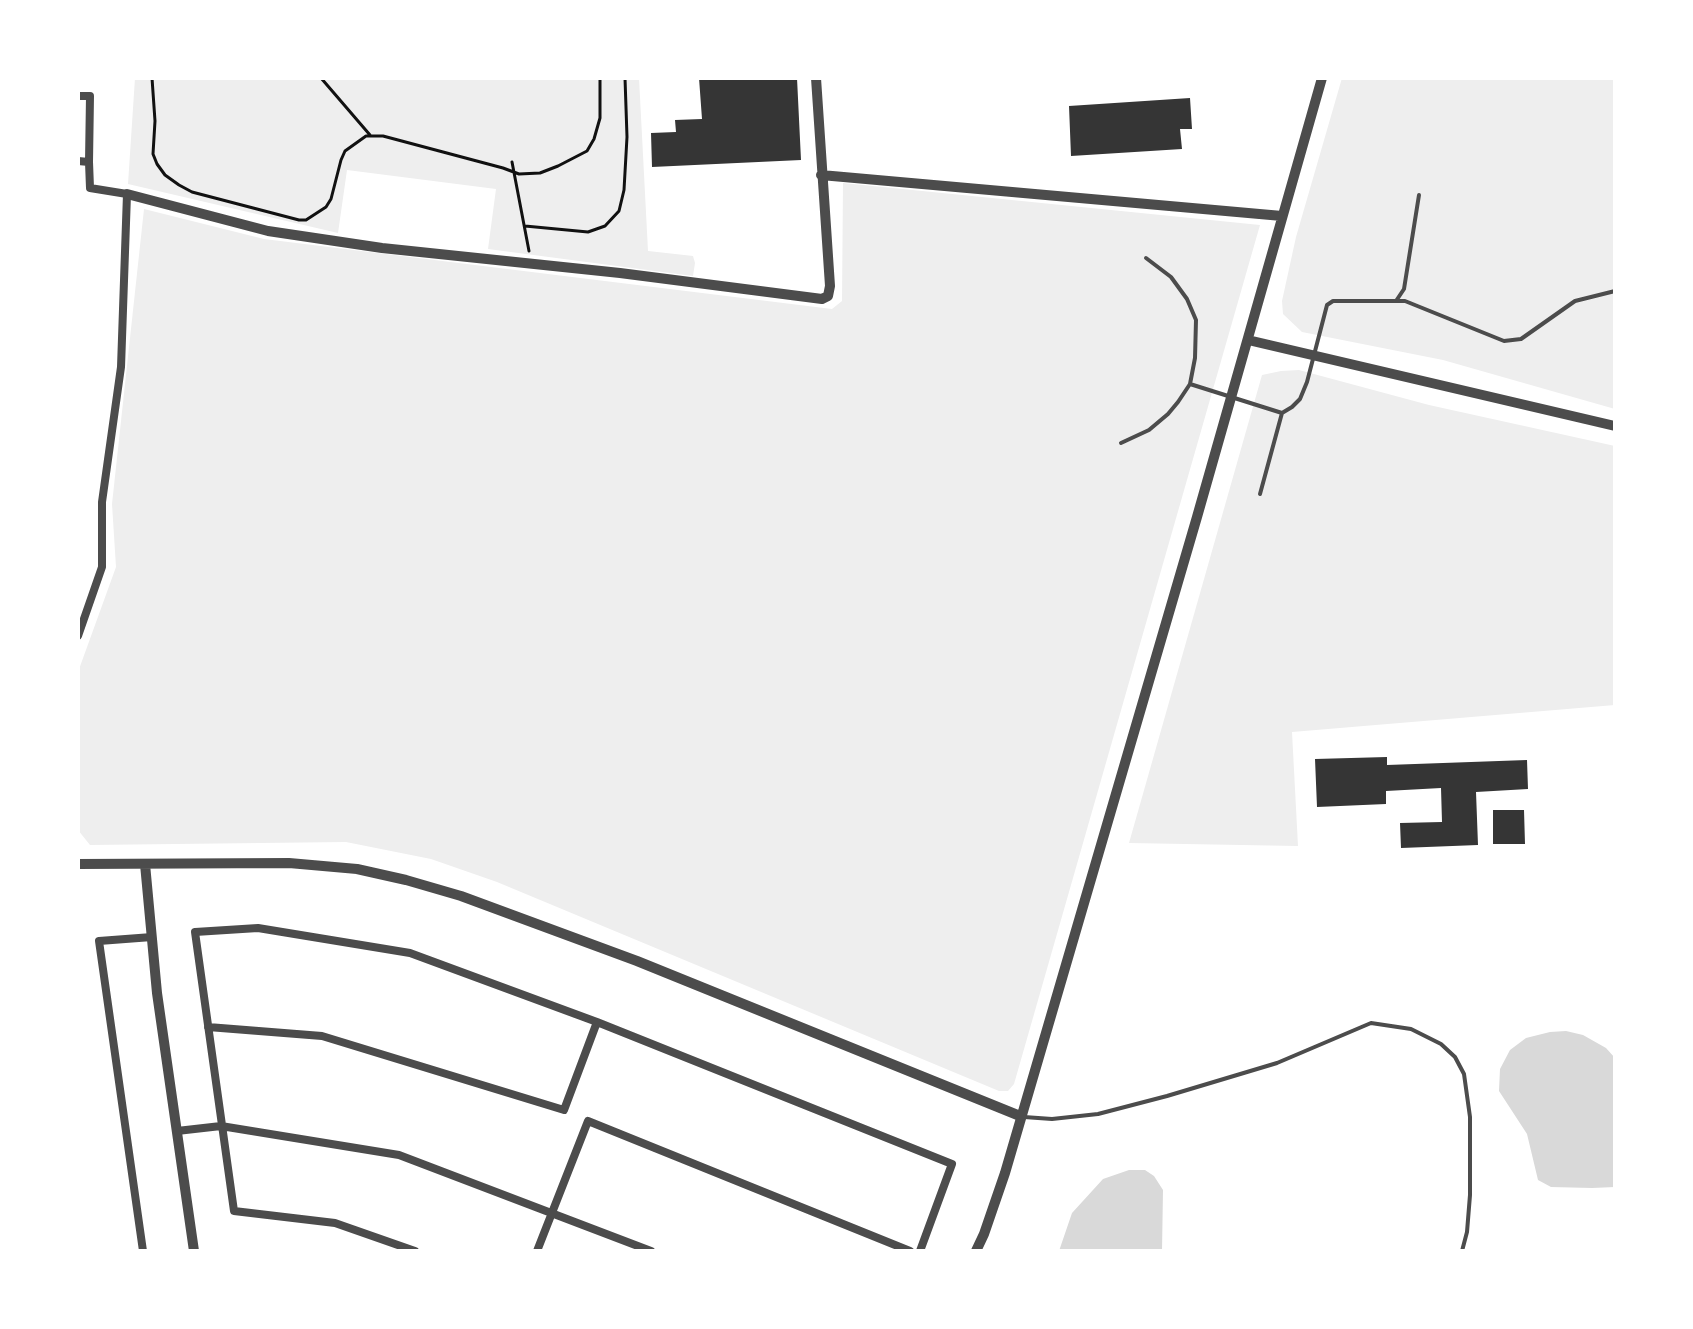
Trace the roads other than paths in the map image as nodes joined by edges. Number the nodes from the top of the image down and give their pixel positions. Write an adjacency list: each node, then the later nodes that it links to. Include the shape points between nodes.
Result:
1 (816, 78): 6 (street)
2 (1322, 78): 9 (street)
3 (78, 96): 5 (street, via 90,96)
4 (78, 161): 5 (street)
5 (89, 162): 7 (street, via 90,188)
6 (821, 175): 7 (street, via 830,286 822,299 268,231); 9 (street)
7 (127, 194): 19 (street, via 121,367 102,502 102,567)
8 (1419, 195): 12 (lane, via 1404,289)
9 (1282, 216): 13 (street)
10 (1146, 258): 14 (lane, via 1171,277 1196,320)
11 (1615, 291): 12 (lane, via 1575,301 1521,339 1504,341)
12 (1396, 301): 15 (lane, via 1327,305 1300,399)
13 (1248, 340): 16 (street); 25 (street)
14 (1190, 384): 15 (lane); 17 (lane, via 1168,414)
15 (1282, 413): 18 (lane)
16 (1615, 426)
17 (1121, 443)
18 (1260, 494)
19 (78, 636)
20 (78, 864): 21 (street)
21 (145, 864): 22 (street); 25 (street, via 289,863 357,869 447,892 637,961)
22 (152, 937): 27 (street); 29 (street, via 99,941)
23 (597, 1022): 24 (street, via 564,1110 322,1036); 24 (street, via 410,953 258,928 195,932); 35 (street, via 952,1164)
24 (208, 1027): 26 (street)
25 (1020, 1116): 36 (street); 37 (lane, via 1098,1114 1277,1063 1371,1023 1411,1029 1441,1044 1464,1074 1470,1195)
26 (221, 1126): 27 (street); 28 (street, via 399,1155); 31 (street, via 234,1211 335,1223)
27 (177, 1131): 30 (street)
28 (552, 1214): 32 (street); 33 (street); 34 (street, via 588,1121)
29 (143, 1251)
30 (194, 1251)
31 (415, 1251)
32 (537, 1251)
33 (651, 1251)
34 (910, 1251)
35 (920, 1251)
36 (976, 1251)
37 (1462, 1251)

